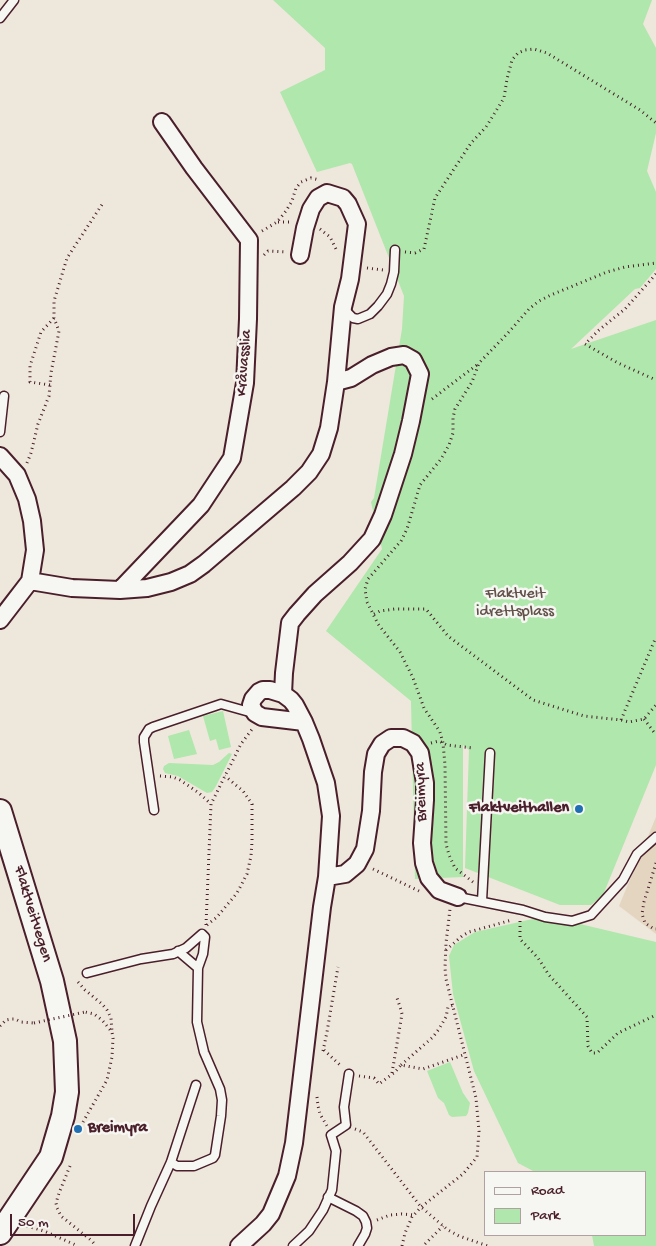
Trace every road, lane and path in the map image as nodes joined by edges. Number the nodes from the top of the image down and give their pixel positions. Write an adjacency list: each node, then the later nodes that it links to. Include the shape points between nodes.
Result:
1 (14, 0): 2 (lane)
2 (0, 18)
3 (162, 122): 9 (street)
4 (656, 123): 10 (path, via 547,53 534,49 518,53 512,60 504,98 435,198 424,249 415,253)
5 (327, 193): 7 (path, via 321,181 311,178 301,182); 8 (street, via 318,198); 15 (street, via 343,198 357,224)
6 (103, 203): 17 (path, via 67,258 54,301)
7 (277, 222): 8 (path, via 292,222); 9 (path)
8 (298, 227): 11 (street); 15 (path, via 321,230 330,236)
9 (249, 240): 14 (street, Kråvasslia)
10 (395, 250): 16 (lane, via 392,284 378,306 358,319)
11 (294, 253): 14 (path, via 268,251)
12 (656, 263): 18 (path, via 607,272 539,301)
13 (656, 274): 19 (path, via 625,309 585,344)
14 (248, 275): 28 (street, Kråvasslia, via 245,384 232,458 200,505)
15 (350, 278): 16 (street)
16 (343, 307): 20 (street)
17 (54, 318): 21 (path, via 59,331); 21 (path, via 41,332 30,366 30,382)
18 (479, 363): 23 (path, via 425,404); 29 (path, via 472,382 455,409 450,445 420,485 404,535 368,579 365,589 367,602)
19 (656, 380)
20 (336, 382): 23 (street, via 351,378 391,357 404,355 413,360 420,374); 28 (street, via 329,428 321,454 293,488 190,574 147,588)
21 (50, 385): 26 (path, via 31,453)
22 (4, 396): 24 (lane)
23 (414, 403): 32 (street, via 403,454 384,515 372,539 290,623)
24 (0, 432)
25 (0, 456): 26 (street)
26 (17, 475): 27 (street, via 32,520 35,550)
27 (30, 581): 28 (street, via 72,588); 30 (street)
28 (120, 590)
29 (374, 614): 36 (path, via 426,608 448,636 533,700 584,716); 39 (path, via 400,652 424,708 440,732)
30 (0, 620)
31 (656, 637): 36 (path)
32 (283, 694): 34 (street, via 270,690 259,692 251,705); 37 (street, via 295,705)
33 (656, 705): 35 (path)
34 (258, 715): 37 (street); 42 (lane, via 221,704 153,726 144,737); 43 (path)
35 (644, 719): 36 (path); 38 (path)
36 (621, 720)
37 (304, 722): 50 (street, via 329,799)
38 (656, 734)
39 (441, 742): 40 (path); 51 (path, via 449,855 456,868)
40 (474, 748)
41 (490, 753): 51 (lane)
42 (150, 776): 44 (path, via 173,777); 45 (lane)
43 (225, 776): 44 (path); 44 (path, via 244,792 252,804 251,856 247,874 237,893 206,926)
44 (211, 804)
45 (154, 810)
46 (0, 811): 84 (main road, Flaktveitvegen, via 52,982 65,1041 67,1092 51,1157)
47 (656, 837): 54 (lane, via 637,854 623,880 591,915 572,921)
48 (656, 863): 55 (path, via 642,914 645,924)
49 (374, 869): 52 (path)
50 (327, 877): 53 (street, Breimyra, via 345,874 357,864 365,849 376,754 390,738 403,738 420,752 425,783 424,863 429,878 439,890); 92 (street, via 294,1144 287,1176 271,1214)
51 (483, 888): 54 (lane)
52 (415, 890)
53 (455, 896): 54 (lane); 56 (path)
54 (482, 901)
55 (656, 929)
56 (446, 951): 62 (path, via 446,974); 63 (path, via 470,932 520,918 520,939 587,1017 588,1046 592,1053 597,1053 618,1033)
57 (178, 952): 59 (lane); 59 (lane, via 202,934 205,937 203,954); 60 (lane)
58 (338, 967): 66 (path)
59 (198, 968): 78 (lane, via 197,1022 204,1052 220,1089 222,1116 213,1158 194,1166 177,1166)
60 (87, 973): 65 (path, via 78,976 77,981 107,1010)
61 (396, 995): 71 (path, via 402,1014)
62 (453, 1005): 67 (path); 69 (path, via 448,1007 446,1017 433,1037)
63 (656, 1015)
64 (0, 1026): 65 (path, bridge, via 11,1019 34,1023 90,1012)
65 (112, 1032): 75 (path, via 112,1057 107,1080)
66 (323, 1050): 68 (path); 70 (path)
67 (466, 1054): 69 (path, via 423,1069); 80 (path, via 476,1098 477,1157 463,1174)
68 (322, 1058)
69 (401, 1065): 71 (path)
70 (349, 1074): 71 (path, via 374,1078 379,1084); 74 (lane, via 344,1107)
71 (392, 1074)
72 (196, 1085): 78 (lane)
73 (317, 1093): 76 (path, via 320,1114)
74 (346, 1125): 76 (lane); 80 (path, via 362,1132)
75 (81, 1130)
76 (331, 1136): 79 (lane, via 336,1165)
77 (72, 1161): 86 (path, via 59,1193 57,1208 61,1216)
78 (171, 1162): 91 (lane)
79 (328, 1197): 82 (lane, via 356,1211); 93 (lane, via 309,1232)
80 (421, 1207): 81 (path); 83 (path)
81 (415, 1214): 82 (path, via 390,1215); 85 (path)
82 (366, 1222): 94 (lane, via 365,1234)
83 (443, 1226): 87 (path); 97 (path, via 459,1236)
84 (10, 1228): 88 (path, via 44,1231)
85 (402, 1240): 95 (path); 96 (path)
86 (92, 1241): 89 (path); 90 (path)
87 (425, 1244)
88 (78, 1246)
89 (92, 1246)
90 (96, 1246)
91 (135, 1246)
92 (239, 1246)
93 (294, 1246)
94 (358, 1246)
95 (397, 1246)
96 (402, 1246)
97 (488, 1246)

